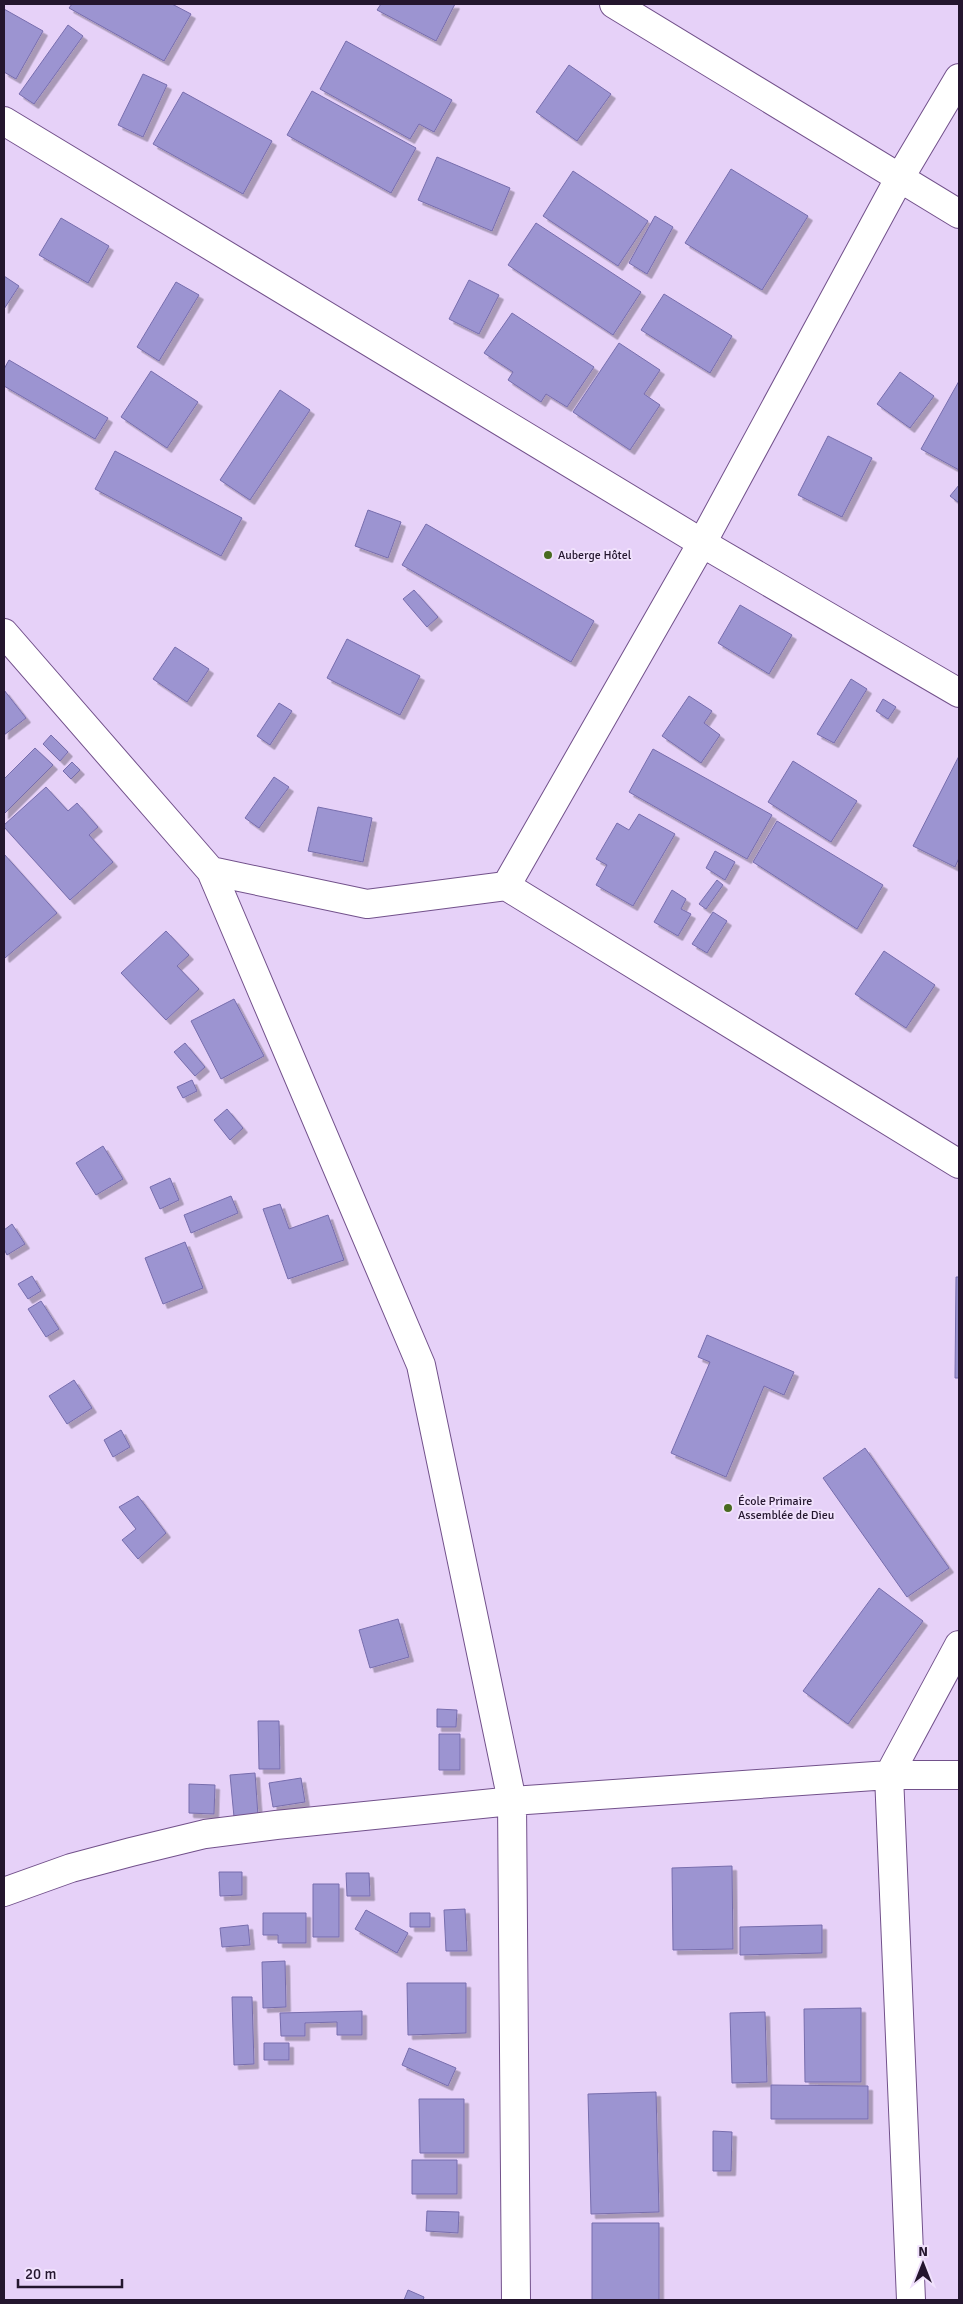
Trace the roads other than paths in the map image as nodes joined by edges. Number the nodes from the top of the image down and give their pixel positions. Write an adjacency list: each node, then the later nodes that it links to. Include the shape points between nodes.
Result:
1 (614, 4): 4 (street)
2 (959, 78): 4 (street)
3 (4, 121): 6 (street)
4 (899, 179): 5 (street); 6 (street)
5 (959, 214)
6 (702, 543): 8 (street); 10 (street)
7 (4, 633): 9 (street)
8 (959, 693)
9 (211, 872): 10 (street, via 367,904); 15 (street, via 421,1365)
10 (506, 886): 11 (street)
11 (959, 1164)
12 (959, 1645): 14 (street)
13 (959, 1775): 14 (street)
14 (889, 1776): 15 (street); 18 (street)
15 (512, 1801): 16 (street, via 205,1834 71,1868); 17 (street)
16 (4, 1892)
17 (516, 2300)
18 (911, 2300)

